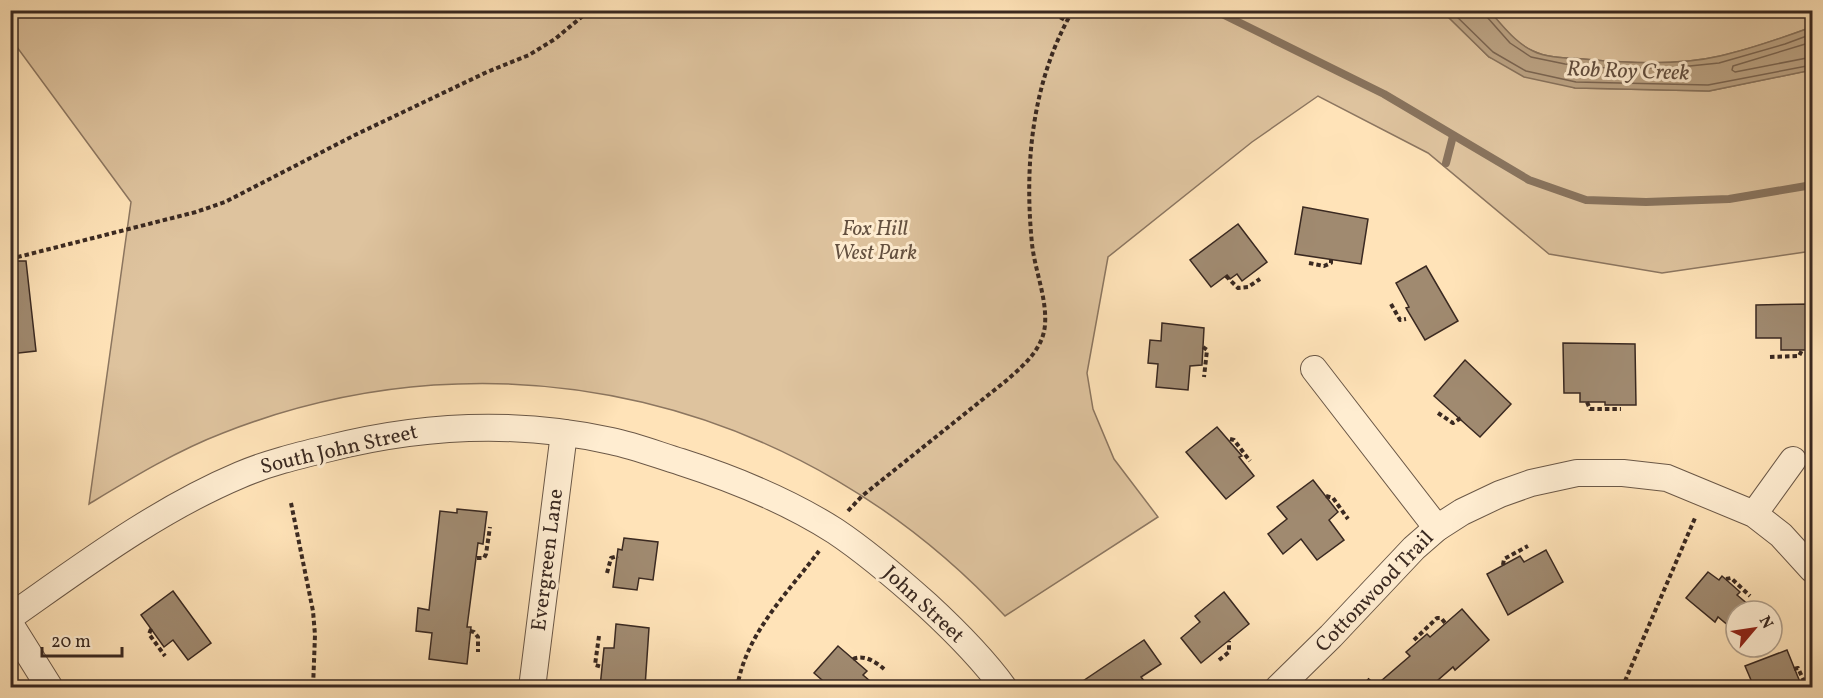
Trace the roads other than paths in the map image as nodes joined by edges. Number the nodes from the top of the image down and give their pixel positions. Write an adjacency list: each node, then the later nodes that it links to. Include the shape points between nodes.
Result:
1 (1314, 369): 5 (street)
2 (564, 433): 6 (street, South John Street, via 612,441 718,474); 8 (street, South John Street, via 518,428 426,430 382,436 282,460 241,474 147,523); 11 (street, Evergreen Lane)
3 (1793, 460): 4 (street)
4 (1754, 514): 5 (street, Cottonwood Trail, via 1667,478 1578,473 1500,494); 7 (street, Cottonwood Trail, via 1781,535)
5 (1437, 528): 13 (street, Cottonwood Trail)
6 (834, 531): 12 (street, John Street, via 892,573)
7 (1812, 569)
8 (10, 617)
9 (10, 624): 10 (street)
10 (50, 687)
11 (532, 687)
12 (1004, 687)
13 (1278, 687)

